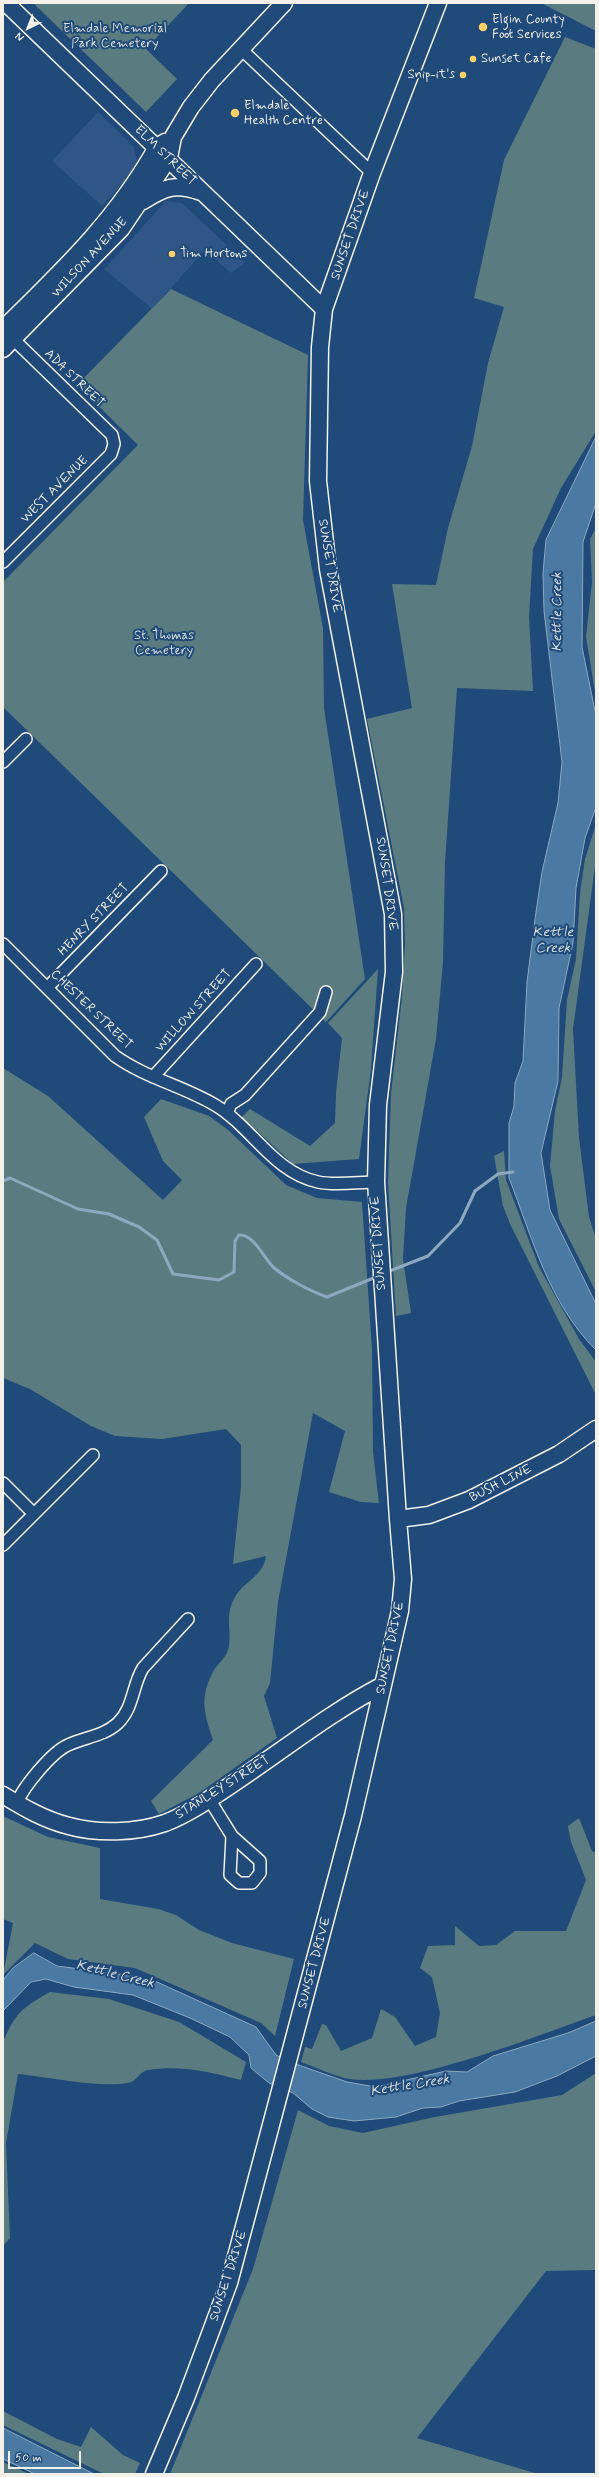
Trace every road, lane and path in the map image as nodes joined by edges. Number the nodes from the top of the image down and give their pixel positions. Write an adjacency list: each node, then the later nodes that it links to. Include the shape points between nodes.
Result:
1 (6, 3): 6 (main road, ELM STREET)
2 (284, 3): 4 (main road, WILSON AVENUE)
3 (438, 3): 8 (main road, SUNSET DRIVE)
4 (241, 49): 5 (main road, WILSON AVENUE, via 191,107); 8 (street)
5 (173, 136): 6 (main road, WILSON AVENUE); 7 (main road, WILSON AVENUE)
6 (157, 147): 7 (main road, ELM STREET); 11 (main road, WILSON AVENUE, via 120,207)
7 (169, 158): 9 (main road, ELM STREET); 10 (main road, WILSON AVENUE)
8 (372, 173): 12 (main road, SUNSET DRIVE)
9 (204, 193): 10 (main road, via 173,186); 12 (main road, ELM STREET)
10 (139, 203): 11 (main road, WILSON AVENUE, via 121,228)
11 (55, 286): 13 (main road, WILSON AVENUE)
12 (324, 309): 25 (main road, SUNSET DRIVE, via 318,415 320,504 328,569 393,914 394,972 378,1104)
13 (6, 337): 14 (street, ADA STREET, via 112,435 114,444)
14 (111, 454): 15 (street, WEST AVENUE)
15 (3, 562)
16 (26, 739): 17 (street)
17 (3, 762)
18 (161, 871): 21 (street, HENRY STREET)
19 (3, 944): 21 (street, CHESTER STREET)
20 (256, 964): 23 (street, WILLOW STREET)
21 (47, 988): 23 (street, CHESTER STREET, via 115,1056 134,1069)
22 (326, 992): 24 (street, via 320,1012 245,1096 231,1104)
23 (153, 1077): 24 (street, CHESTER STREET, via 202,1097)
24 (227, 1113): 25 (street, CHESTER STREET, via 279,1162 302,1177 319,1182)
25 (376, 1182): 30 (main road, SUNSET DRIVE)
26 (596, 1429): 30 (main road, BUSH LINE, via 559,1454 469,1500 429,1515)
27 (93, 1455): 29 (street)
28 (3, 1483): 29 (street)
29 (34, 1514): 31 (street)
30 (398, 1519): 33 (main road, SUNSET DRIVE, via 402,1595)
31 (3, 1545)
32 (188, 1619): 36 (street, via 143,1668 138,1676 132,1702 123,1717 110,1730 59,1750 21,1792)
33 (383, 1685): 35 (main road, STANLEY STREET, via 338,1710); 38 (main road, SUNSET DRIVE, via 353,1816 229,2283 186,2398)
34 (3, 1795): 36 (main road, STANLEY STREET)
35 (209, 1800): 36 (main road, STANLEY STREET, via 164,1824 108,1831 69,1826 42,1817); 37 (street)
36 (17, 1803)
37 (232, 1836)
38 (154, 2473)

